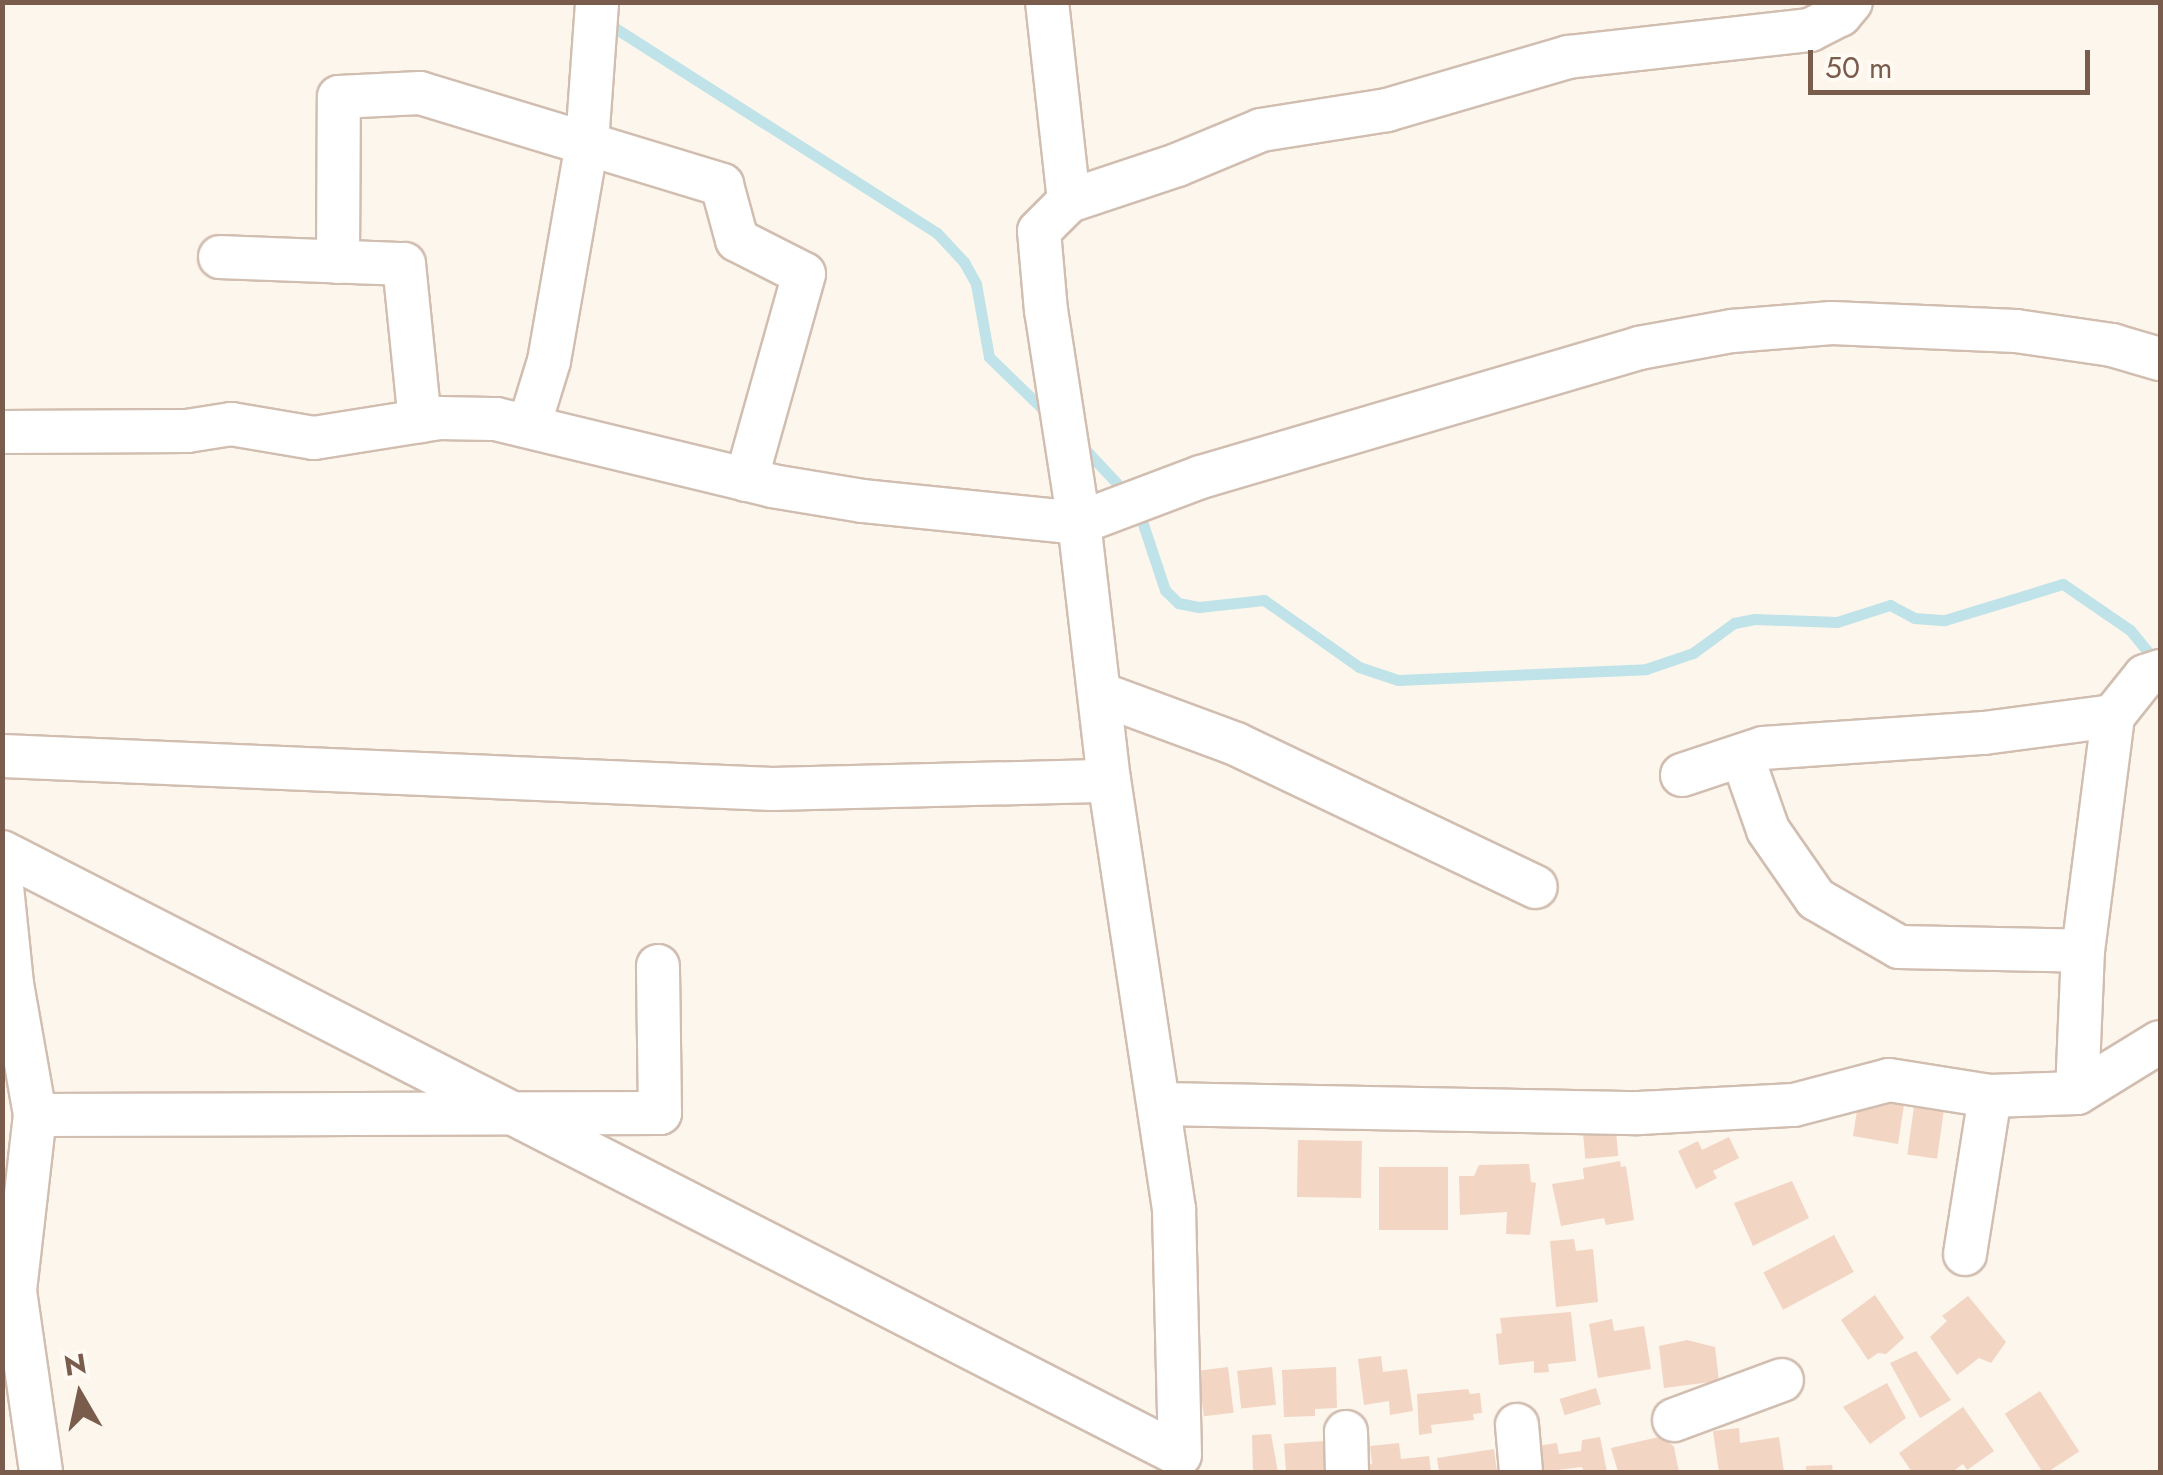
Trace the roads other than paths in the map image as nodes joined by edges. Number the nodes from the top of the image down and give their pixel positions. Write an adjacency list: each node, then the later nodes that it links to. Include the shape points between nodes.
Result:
1 (597, 2): 4 (street)
2 (1047, 2): 5 (street)
3 (1851, 2): 5 (street, via 1810,30 1568,56 1387,110 1261,130)
4 (587, 143): 7 (street, via 420,93 339,97); 10 (street, via 549,361); 12 (street, via 722,186 737,240 804,274)
5 (1069, 201): 13 (street, via 1039,231)
6 (220, 257): 7 (street)
7 (338, 262): 9 (street, via 404,264)
8 (2160, 358): 13 (street, via 2016,331 1832,323 1732,331 1601,359 1201,477)
9 (420, 421): 10 (street, via 496,419); 11 (street, via 314,438 231,424 187,431)
10 (528, 426): 12 (street)
11 (2, 432)
12 (746, 480): 13 (street, via 863,502)
13 (1079, 523): 15 (street)
14 (2153, 673): 16 (street)
15 (1101, 694): 21 (street); 24 (street, via 1236,744)
16 (2113, 716): 18 (street, via 1763,748); 25 (street)
17 (3, 754): 20 (street); 21 (street, via 772,789)
18 (1742, 756): 19 (street); 25 (street, via 1768,830 1816,899 1899,947)
19 (1682, 775)
20 (2, 776)
21 (1110, 781): 31 (street)
22 (2, 852): 33 (street)
23 (2, 887): 27 (street)
24 (1536, 887)
25 (2083, 951): 29 (street)
26 (658, 966): 33 (street, via 660,1113)
27 (7, 985): 32 (street)
28 (2160, 1042): 29 (street)
29 (2077, 1093): 30 (street)
30 (1990, 1096): 31 (street, via 1888,1080 1794,1105 1639,1113); 34 (street)
31 (1161, 1104): 33 (street, via 1174,1209 1180,1455)
32 (34, 1116): 33 (street); 38 (street, via 16,1292)
33 (519, 1116)
34 (1965, 1254)
35 (1782, 1380): 36 (street)
36 (1674, 1420)
37 (1517, 1425): 39 (street)
38 (40, 1472)
39 (1522, 1472)

